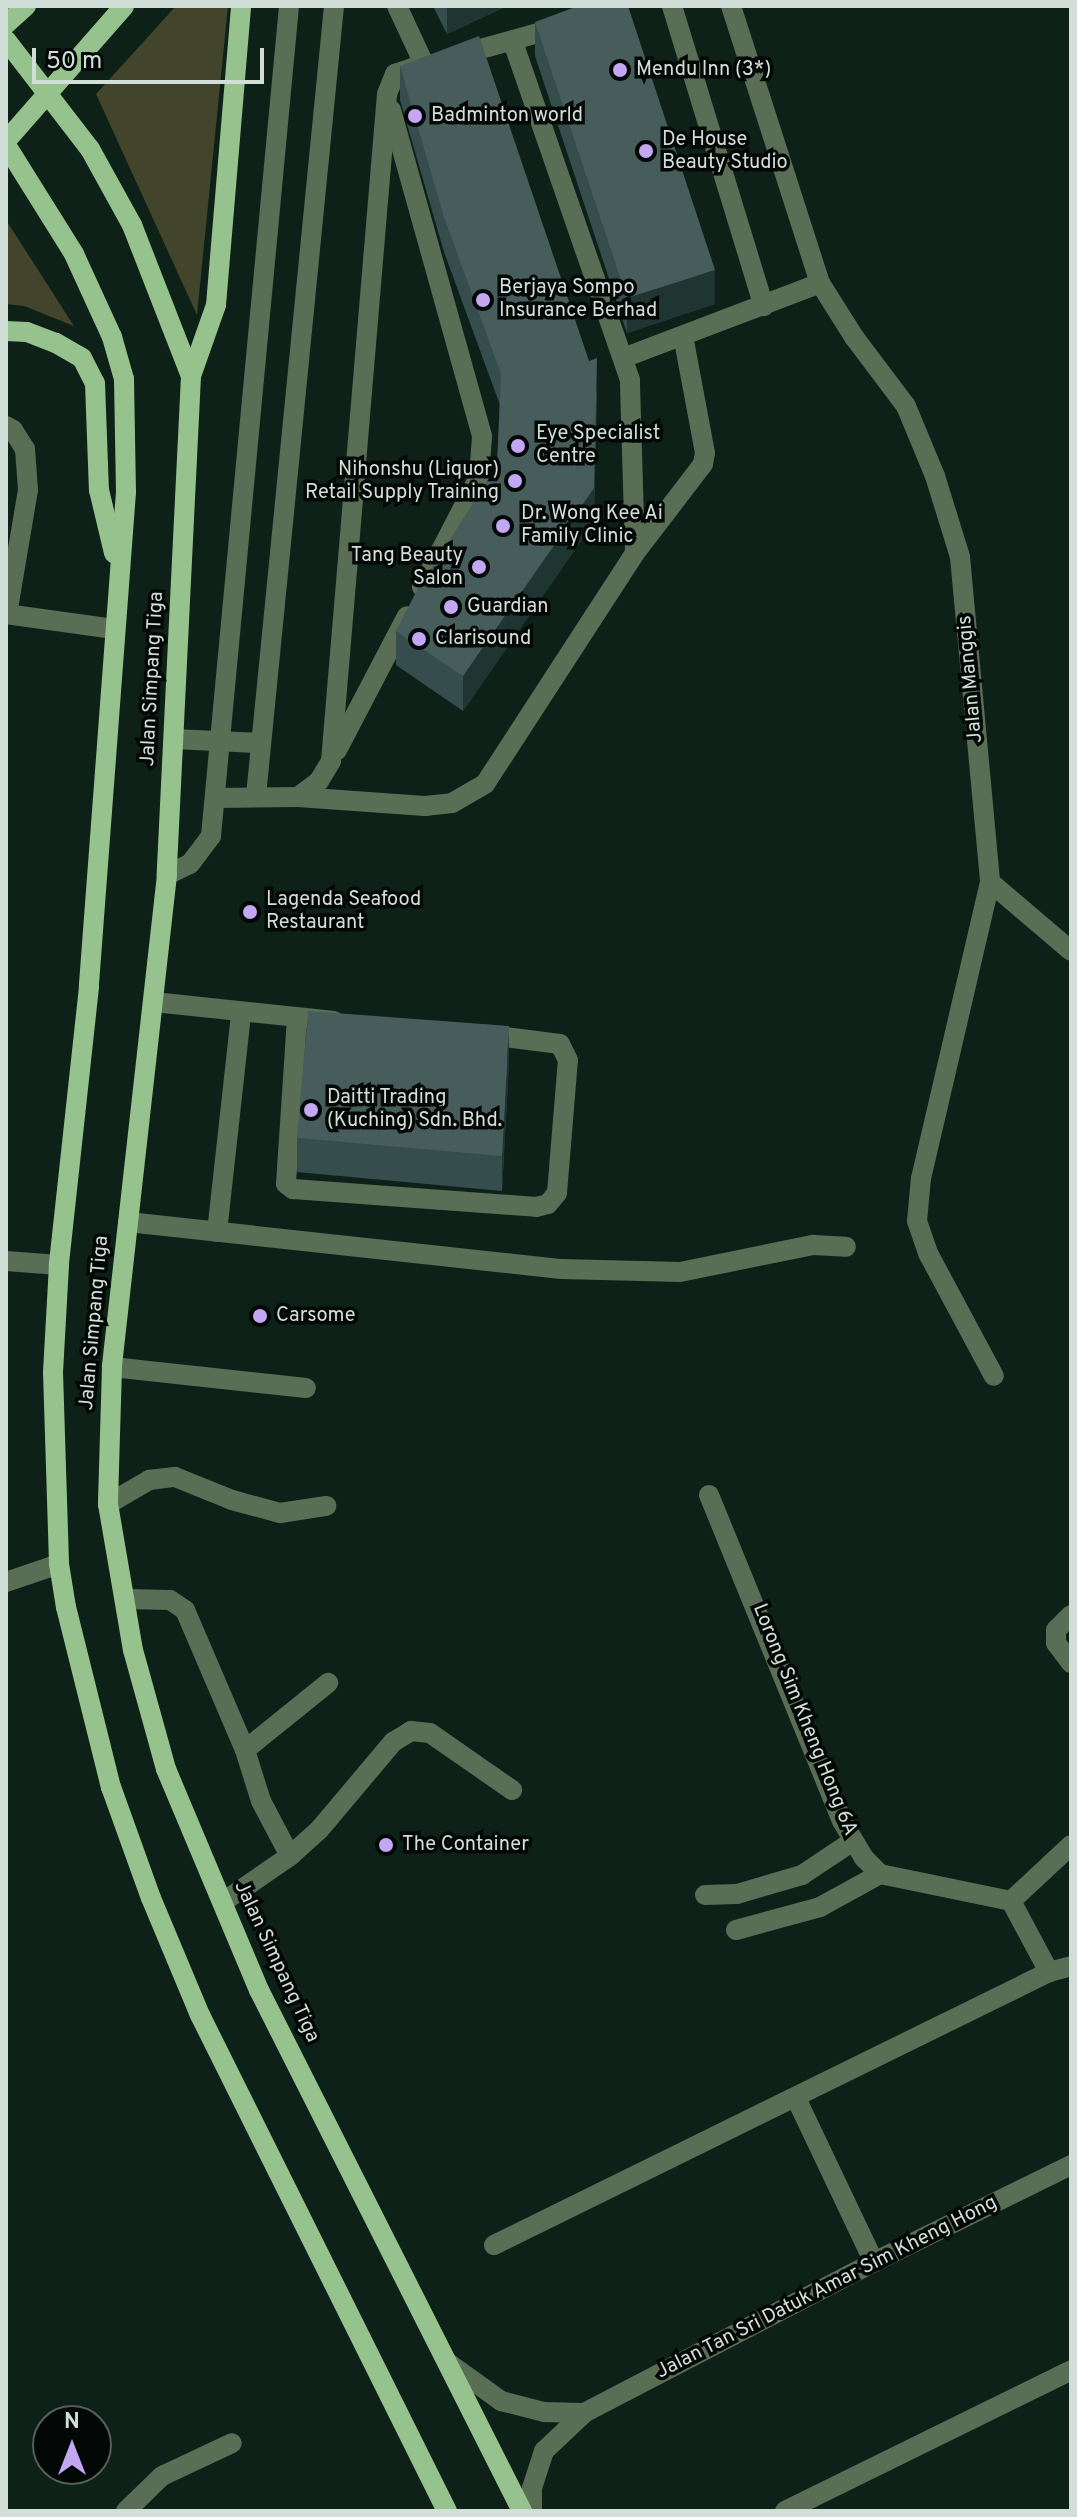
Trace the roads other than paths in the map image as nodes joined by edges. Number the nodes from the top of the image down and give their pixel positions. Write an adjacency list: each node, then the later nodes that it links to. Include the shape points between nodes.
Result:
1 (26, 6): 10 (main road)
2 (124, 6): 14 (main road)
3 (241, 6): 22 (main road, via 216,305)
4 (289, 6): 29 (street)
5 (334, 6): 30 (street)
6 (397, 6): 13 (street)
7 (672, 6): 18 (street)
8 (731, 6): 17 (street, Jalan Manggis)
9 (582, 19): 12 (street)
10 (6, 24)
11 (6, 40): 14 (main road, Jalan Simpang Tiga)
12 (513, 42): 13 (street); 21 (street)
13 (424, 64): 15 (street, via 395,74)
14 (48, 90): 16 (main road); 22 (main road, Jalan Simpang Tiga, via 90,149 132,225)
15 (387, 94): 31 (street); 31 (street, via 482,437 479,477)
16 (6, 143): 25 (main road, Jalan Simpang Tiga, via 74,254 112,337 124,379 126,492)
17 (820, 283): 18 (street); 36 (street, Jalan Manggis, via 906,406 960,557)
18 (764, 306): 20 (street)
19 (6, 331): 25 (main road, via 27,332 82,358 95,383 99,490)
20 (683, 336): 21 (street); 24 (street, via 703,464)
21 (623, 358): 24 (street, via 634,434)
22 (191, 376): 28 (main road, Jalan Simpang Tiga)
23 (6, 426): 26 (street, via 25,449 28,490)
24 (635, 553): 33 (street, via 485,784 452,803 425,806)
25 (119, 572): 27 (main road, Jalan Simpang Tiga)
26 (6, 614): 27 (street)
27 (114, 629): 47 (main road, Jalan Simpang Tiga, via 89,987)
28 (174, 739): 29 (street); 35 (main road, Jalan Simpang Tiga)
29 (219, 741): 30 (street); 34 (street)
30 (260, 743): 32 (street)
31 (331, 761): 33 (street, via 319,781)
32 (256, 796): 33 (street); 34 (street)
33 (298, 797)
34 (215, 798): 35 (street, via 211,836 190,864)
35 (167, 875): 38 (main road, Jalan Simpang Tiga)
36 (990, 882): 37 (street); 49 (street, Jalan Manggis, via 921,1178 917,1221 929,1255)
37 (1071, 951)
38 (154, 1002): 39 (street); 43 (main road, Jalan Simpang Tiga)
39 (241, 1013): 40 (street); 44 (street)
40 (297, 1018): 41 (street); 42 (street, via 286,1184 293,1189 548,1204 557,1193 568,1060 560,1044)
41 (358, 1023)
42 (464, 1032)
43 (128, 1222): 44 (street); 48 (main road, Jalan Simpang Tiga)
44 (217, 1232): 45 (street, via 561,1269 680,1272 813,1245)
45 (846, 1247)
46 (6, 1261): 47 (street)
47 (59, 1265): 54 (main road, Jalan Simpang Tiga, via 53,1372)
48 (112, 1367): 50 (street); 52 (main road, Jalan Simpang Tiga)
49 (994, 1376)
50 (306, 1388)
51 (709, 1495): 62 (street, Lorong Sim Kheng Hong 6A)
52 (108, 1504): 53 (street, via 149,1480 175,1477 280,1513); 56 (main road, Jalan Simpang Tiga)
53 (326, 1506)
54 (59, 1564): 55 (street); 81 (main road, Jalan Simpang Tiga, via 77,1659 111,1787 157,1913 200,2015)
55 (6, 1582)
56 (126, 1599): 60 (street, via 170,1600 185,1610); 68 (main road, Jalan Simpang Tiga, via 133,1650 166,1769)
57 (1071, 1615): 58 (street, via 1056,1630 1056,1643)
58 (1071, 1663)
59 (328, 1683): 60 (street)
60 (245, 1750): 64 (street, via 261,1801)
61 (512, 1790): 64 (street, via 430,1733 411,1731 393,1742 319,1830)
62 (853, 1841): 65 (street, Lorong Sim Kheng Hong 6A); 66 (street, via 802,1875 737,1894)
63 (1071, 1845): 67 (street)
64 (290, 1856): 68 (street)
65 (880, 1874): 67 (street); 69 (street, via 820,1907)
66 (705, 1895)
67 (1011, 1901): 71 (street)
68 (223, 1902): 76 (main road, Jalan Simpang Tiga, via 259,1990)
69 (736, 1930)
70 (1071, 1966): 71 (street)
71 (1049, 1972): 72 (street)
72 (796, 2098): 74 (street); 75 (street)
73 (1071, 2165): 75 (street, Jalan Tan Sri Datuk Amar Sim Kheng Hong)
74 (494, 2245)
75 (874, 2262): 78 (street, Jalan Tan Sri Datuk Amar Sim Kheng Hong)
76 (447, 2362): 78 (street, Jalan Tan Sri Datuk Amar Sim Kheng Hong, via 501,2401 544,2412); 82 (main road, Jalan Simpang Tiga)
77 (1071, 2370): 84 (street)
78 (584, 2413): 83 (street, Jalan Tan Sri Datuk Amar Sim Kheng Hong, via 544,2451 532,2488)
79 (232, 2443): 80 (street, via 162,2476)
80 (126, 2511)
81 (447, 2511)
82 (522, 2511)
83 (532, 2511)
84 (785, 2511)

